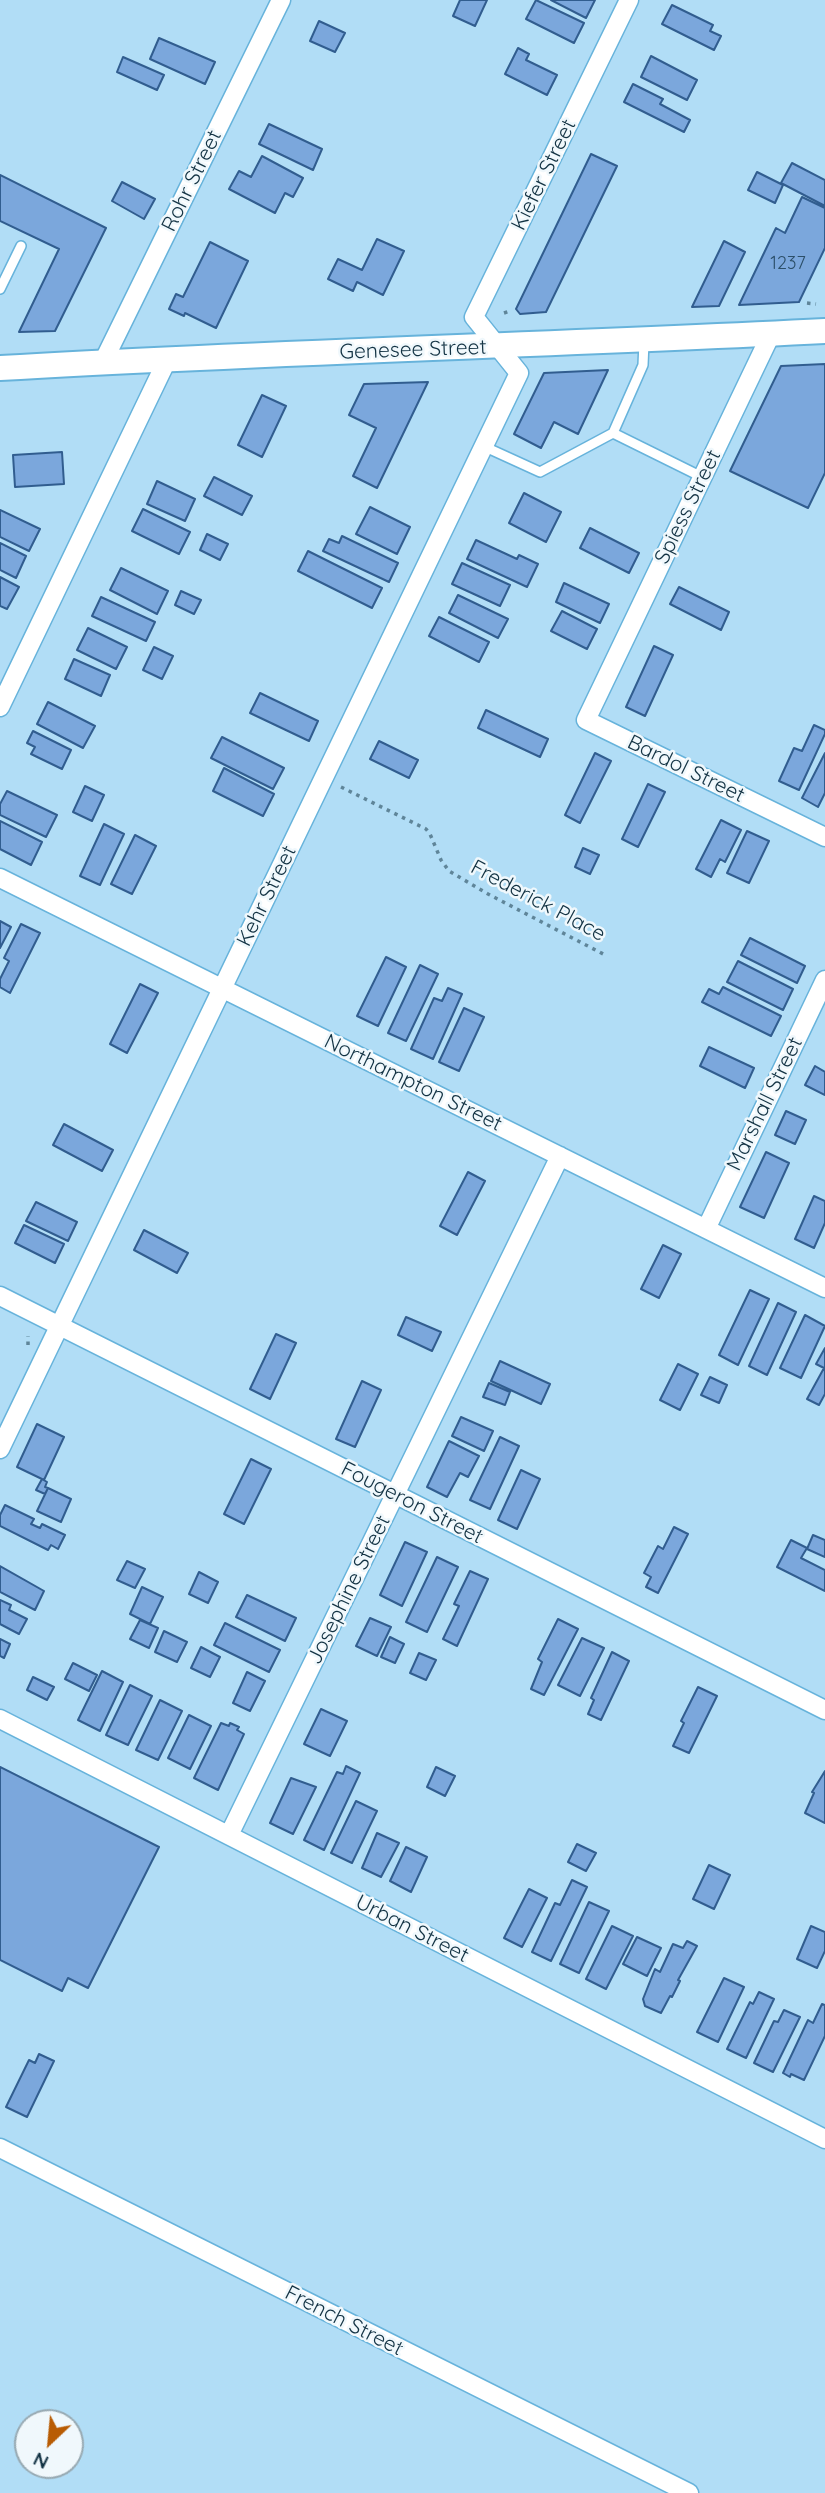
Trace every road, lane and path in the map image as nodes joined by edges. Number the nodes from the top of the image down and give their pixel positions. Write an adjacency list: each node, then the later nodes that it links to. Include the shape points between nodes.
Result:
1 (281, 0): 13 (street, Rohr Street)
2 (629, 0): 11 (street, Kiefer Street, via 474,317)
3 (21, 246): 4 (lane)
4 (0, 289)
5 (807, 303): 8 (path)
6 (510, 311): 7 (path)
7 (505, 313)
8 (821, 320): 9 (main road, Genesee Street)
9 (772, 332): 10 (main road, Genesee Street); 17 (street, Spiess Street)
10 (644, 340): 11 (main road, Genesee Street); 15 (lane, via 643,365)
11 (498, 346): 12 (main road, Genesee Street); 16 (street, Kehr Street, via 519,373)
12 (168, 358): 13 (main road, Genesee Street); 19 (street)
13 (103, 362): 14 (main road, Genesee Street)
14 (0, 368)
15 (613, 433): 16 (lane, via 540,472); 17 (lane)
16 (483, 446): 20 (street, Kehr Street)
17 (702, 477): 18 (street, Spiess Street)
18 (605, 681): 21 (street, Bardol Street, via 586,720)
19 (0, 708)
20 (323, 779): 23 (path, Frederick Place, via 426,829 449,871); 25 (street, Kehr Street)
21 (825, 837)
22 (0, 878): 25 (street, Northampton Street)
23 (607, 956)
24 (825, 980): 27 (street, Marshall Street)
25 (222, 988): 26 (street, Northampton Street); 30 (street, Kehr Street)
26 (560, 1156): 27 (street, Northampton Street); 32 (street, Josephine Street)
27 (706, 1229): 28 (street, Northampton Street)
28 (825, 1288)
29 (0, 1296): 30 (street, Fougeron Street)
30 (60, 1326): 31 (street, Kehr Street); 32 (street, Fougeron Street)
31 (0, 1449)
32 (395, 1494): 33 (street, Fougeron Street); 35 (street, Josephine Street)
33 (825, 1710)
34 (0, 1719): 35 (street, Urban Street)
35 (229, 1836): 36 (street, Urban Street)
36 (825, 2139)
37 (0, 2148): 38 (street, French Street)
38 (689, 2493)

